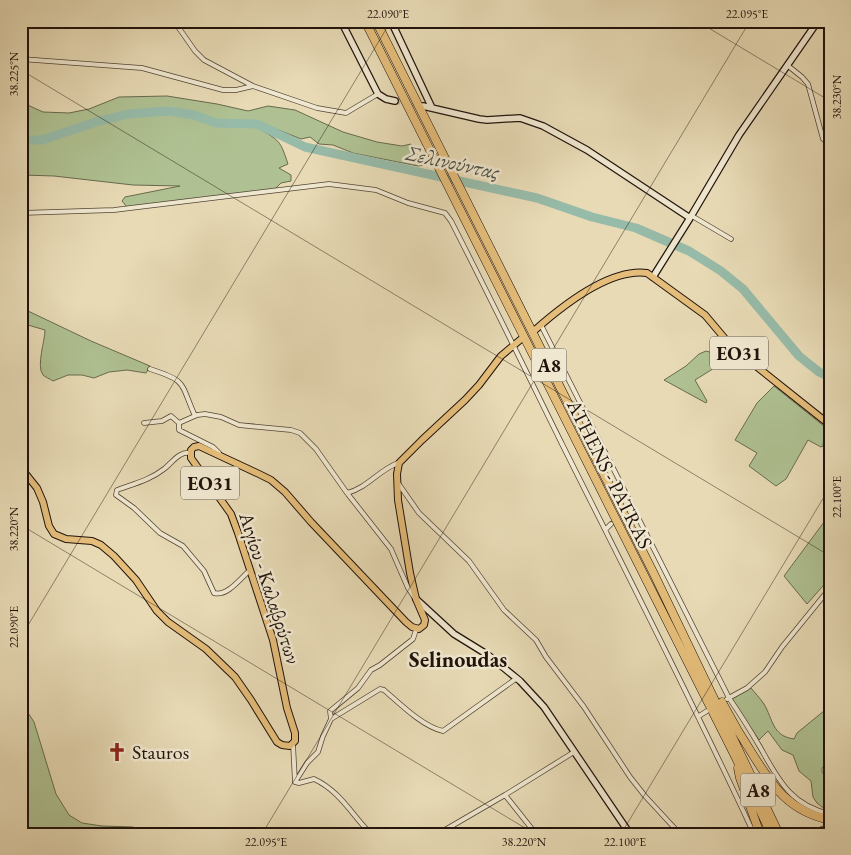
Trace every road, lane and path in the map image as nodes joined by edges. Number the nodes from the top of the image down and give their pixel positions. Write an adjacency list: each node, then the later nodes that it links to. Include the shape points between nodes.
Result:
1 (174, 21): 9 (street, via 204,60)
2 (341, 21): 10 (street)
3 (365, 21): 50 (highway, ATHENS - PATRAS / Α8)
4 (376, 21): 42 (highway, ATHENS - PATRAS / Α8)
5 (391, 21): 13 (street)
6 (818, 21): 8 (street)
7 (21, 59): 9 (street, via 142,68 223,90)
8 (787, 65): 14 (street, via 806,82 823,139); 16 (street, via 739,135)
9 (253, 86): 10 (street, via 317,108 346,113)
10 (378, 94): 11 (street)
11 (395, 101)
12 (423, 106): 13 (street)
13 (432, 108): 16 (street, via 487,120 520,118 543,126)
14 (830, 145)
15 (21, 212): 21 (street, via 114,210 329,184 376,190 416,206 445,212)
16 (691, 217): 17 (street); 18 (street)
17 (731, 239)
18 (654, 277): 19 (main road, ΕΟ31, via 644,272 617,276 592,287); 26 (main road, ΕΟ31, via 705,315 732,347)
19 (541, 325): 20 (main road, ΕΟ31); 33 (street)
20 (535, 330)
21 (517, 342): 29 (main road, via 501,356 466,400); 36 (street)
22 (150, 368): 23 (street, via 184,386)
23 (195, 416): 25 (street); 32 (street, via 210,415 239,425 300,433 316,449)
24 (144, 423): 25 (street, via 162,421 171,416)
25 (179, 423): 28 (street, via 179,430 212,447)
26 (830, 424)
27 (190, 453): 28 (main road, ΕΟ31, via 193,447 199,446); 37 (main road, Αιγίου - Καλαβρύτων / ΕΟ31, via 231,514); 37 (street, via 181,454 153,476 118,489 116,495 163,535 183,546 204,571 214,593 224,592)
28 (224, 458): 40 (main road, ΕΟ31, via 271,480 285,492)
29 (399, 463): 31 (main road); 32 (street, via 361,488)
30 (21, 468): 48 (main road, via 43,502 54,534 66,540 92,541 114,556 136,580 157,611 206,649 234,677 277,742 286,746)
31 (397, 482): 39 (main road); 61 (street, via 419,513 478,572 504,610 536,640 630,777)
32 (347, 493): 39 (street, via 391,549)
33 (631, 504): 34 (street); 43 (street)
34 (624, 510)
35 (611, 524): 36 (street)
36 (606, 530): 46 (street)
37 (249, 570): 48 (main road, Αιγίου - Καλαβρύτων / ΕΟ31, via 275,650 295,734)
38 (830, 588): 43 (street, via 765,672)
39 (416, 599): 40 (main road, via 425,620 424,625); 41 (street, via 454,634)
40 (416, 630): 47 (street, via 413,639 371,670 358,688 330,711)
41 (517, 678): 47 (street, via 444,731 408,712 382,688); 49 (street, via 531,691)
42 (708, 684): 54 (highway, via 776,790 800,809); 65 (highway, ATHENS - PATRAS / Α8)
43 (729, 698): 44 (street); 53 (street, via 782,784 811,808)
44 (723, 702)
45 (708, 711): 46 (street)
46 (699, 716): 62 (street)
47 (331, 720): 51 (street, via 318,752)
48 (293, 744): 51 (street)
49 (574, 752): 52 (street); 60 (street)
50 (736, 758): 63 (highway); 64 (highway, ATHENS - PATRAS / Α8)
51 (295, 782): 57 (street, via 314,778 328,787 350,807)
52 (505, 795): 58 (street); 59 (street)
53 (830, 814)
54 (830, 820)
55 (830, 828): 66 (highway)
56 (830, 832): 67 (highway)
57 (371, 834)
58 (438, 834)
59 (536, 834)
60 (630, 834)
61 (680, 834)
62 (754, 834)
63 (760, 834)
64 (771, 834)
65 (779, 834)
66 (813, 834)
67 (824, 834)

